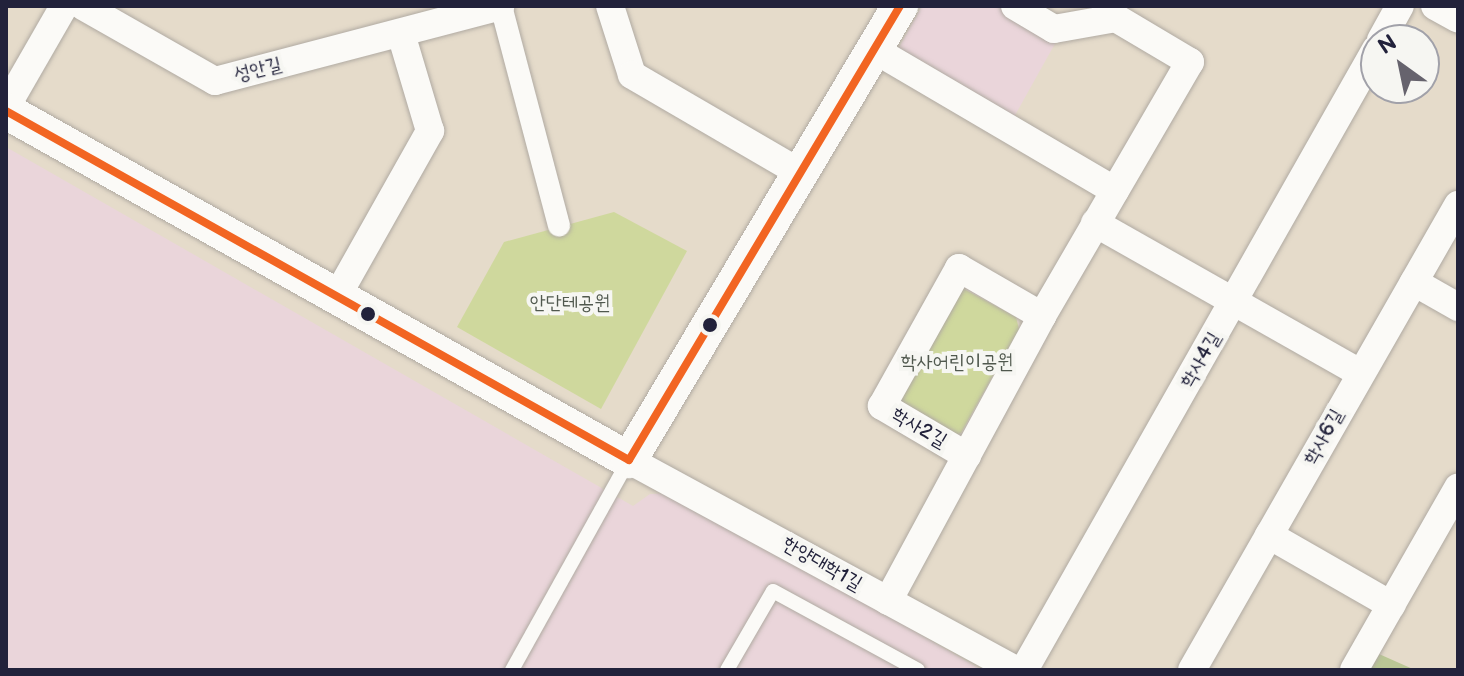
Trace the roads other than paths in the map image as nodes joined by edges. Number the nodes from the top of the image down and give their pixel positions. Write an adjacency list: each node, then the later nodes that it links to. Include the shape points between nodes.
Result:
1 (64, 6): 13 (street)
2 (83, 6): 10 (street, 성안길, via 215,81)
3 (501, 6): 10 (street, 성안길); 18 (street, 성안길)
4 (610, 6): 14 (street, via 632,75)
5 (900, 6): 11 (street)
6 (1015, 6): 8 (street, via 1054,29)
7 (1400, 6): 9 (street)
8 (1119, 12): 15 (street, 학사2길, via 1190,62)
9 (1390, 24)
10 (401, 34): 20 (street, via 430,131)
11 (875, 50): 14 (street); 15 (street)
12 (1360, 78): 21 (street, 학사4길)
13 (6, 109): 20 (street)
14 (802, 174): 26 (street)
15 (1115, 191): 17 (street, 학사2길)
16 (1458, 205): 19 (street, 학사6길)
17 (1095, 223): 21 (street); 23 (street, 학사2길)
18 (559, 225)
19 (1414, 282): 22 (street); 24 (street, 학사6길)
20 (336, 298): 26 (street)
21 (1233, 304): 24 (street); 35 (street, 학사4길)
22 (1458, 307)
23 (1042, 316): 25 (street, 학사2길); 25 (street, 학사2길, via 959,268 882,406)
24 (1360, 373): 28 (street, 학사6길)
25 (967, 456): 29 (street, 학사2길)
26 (629, 460): 29 (street, 한양대학1길); 31 (lane)
27 (1458, 488): 30 (street)
28 (1269, 535): 30 (street); 36 (street, 학사6길)
29 (888, 601): 34 (street, 한양대학1길)
30 (1391, 605): 37 (street)
31 (512, 670)
32 (727, 670): 33 (lane, via 773,591)
33 (918, 670)
34 (1015, 670)
35 (1024, 670)
36 (1192, 670)
37 (1354, 670)

